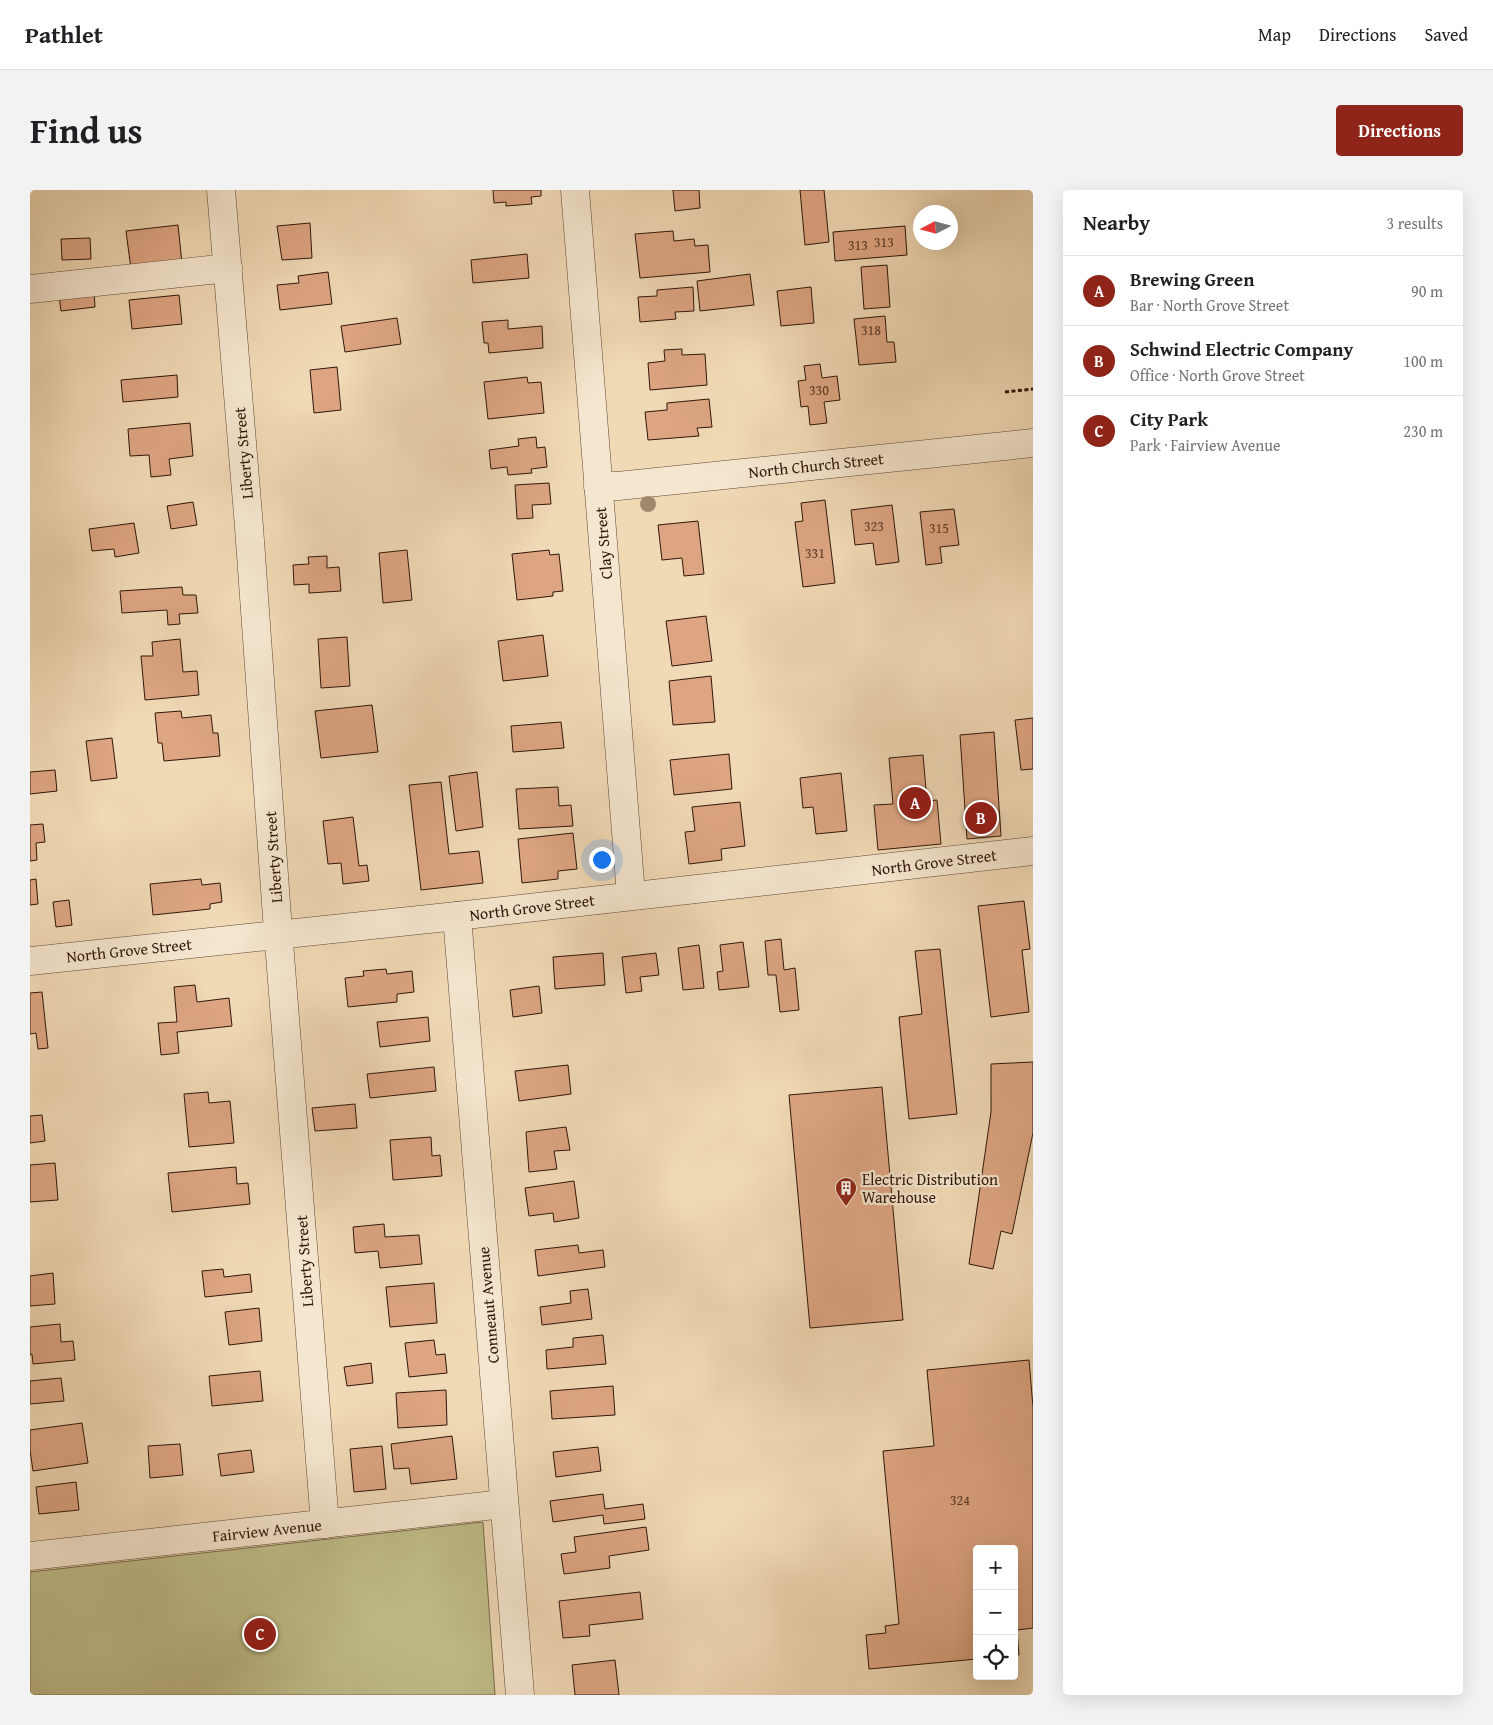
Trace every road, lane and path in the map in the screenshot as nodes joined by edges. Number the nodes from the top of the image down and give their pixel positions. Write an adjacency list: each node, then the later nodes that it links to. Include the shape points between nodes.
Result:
1 (220, 190): 3 (street, Liberty Street)
2 (575, 190): 8 (street, Clay Street)
3 (228, 268): 4 (street); 12 (street, Liberty Street)
4 (30, 289)
5 (1033, 389): 6 (path)
6 (1005, 392)
7 (1033, 444): 8 (street, North Church Street)
8 (598, 486): 10 (street, Clay Street)
9 (1033, 851): 10 (street, North Grove Street)
10 (631, 895): 11 (street, North Grove Street)
11 (457, 916): 12 (street, North Grove Street); 14 (street, Conneaut Avenue)
12 (279, 934): 13 (street, North Grove Street); 15 (street, Liberty Street)
13 (30, 961)
14 (504, 1504): 15 (street, Fairview Avenue); 17 (street, Conneaut Avenue)
15 (325, 1524): 16 (street, Fairview Avenue)
16 (30, 1556)
17 (520, 1695)

